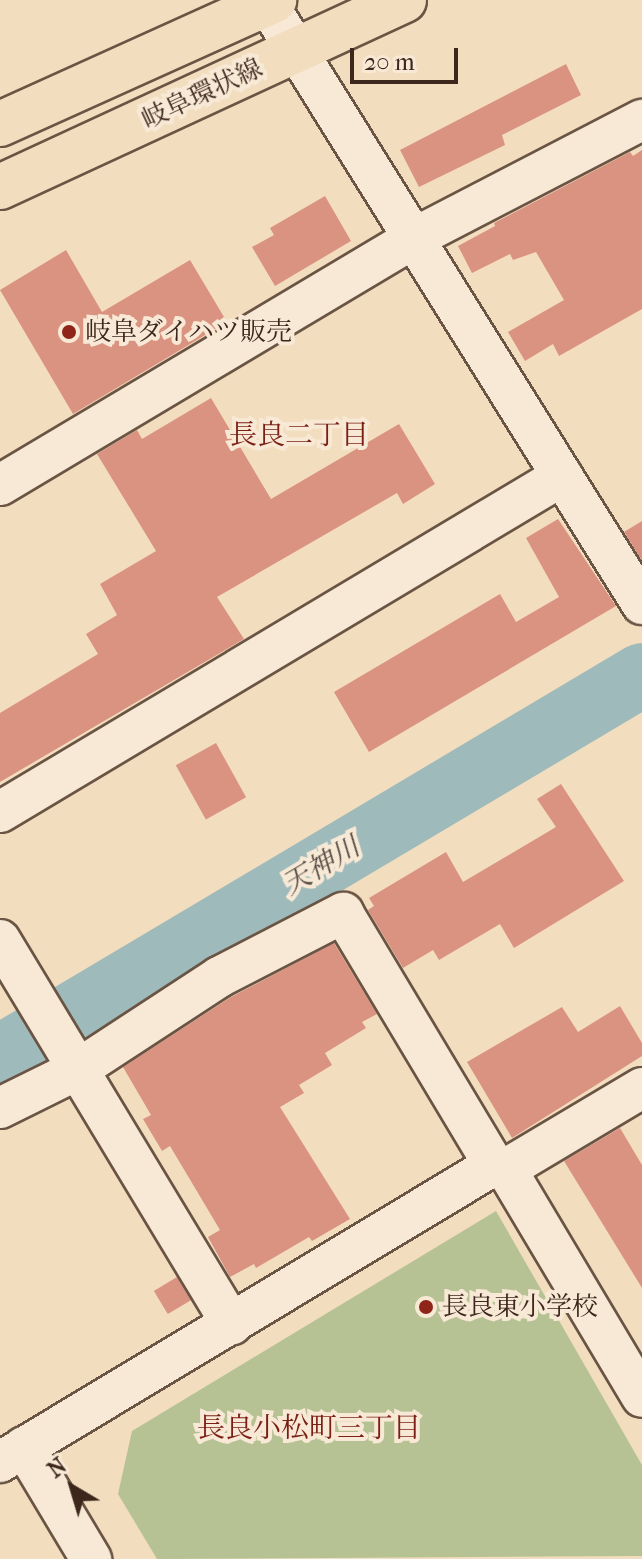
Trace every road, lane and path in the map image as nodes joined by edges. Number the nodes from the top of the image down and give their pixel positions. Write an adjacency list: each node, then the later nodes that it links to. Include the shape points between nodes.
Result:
1 (404, 0): 3 (main road, 岐阜環状線)
2 (269, 1): 3 (street); 5 (main road)
3 (296, 50): 6 (main road, 岐阜環状線); 7 (street)
4 (642, 120): 7 (street)
5 (0, 124)
6 (0, 187)
7 (414, 238): 8 (street); 9 (street)
8 (562, 476): 10 (street); 11 (street)
9 (0, 485)
10 (642, 604)
11 (0, 812)
12 (0, 940): 13 (street)
13 (72, 1062): 15 (street); 16 (street, via 343,913); 17 (street)
14 (642, 1088): 16 (street)
15 (0, 1108)
16 (500, 1167): 17 (street); 18 (street)
17 (232, 1324): 19 (street)
18 (642, 1397)
19 (12, 1455): 20 (street)
20 (91, 1559)

